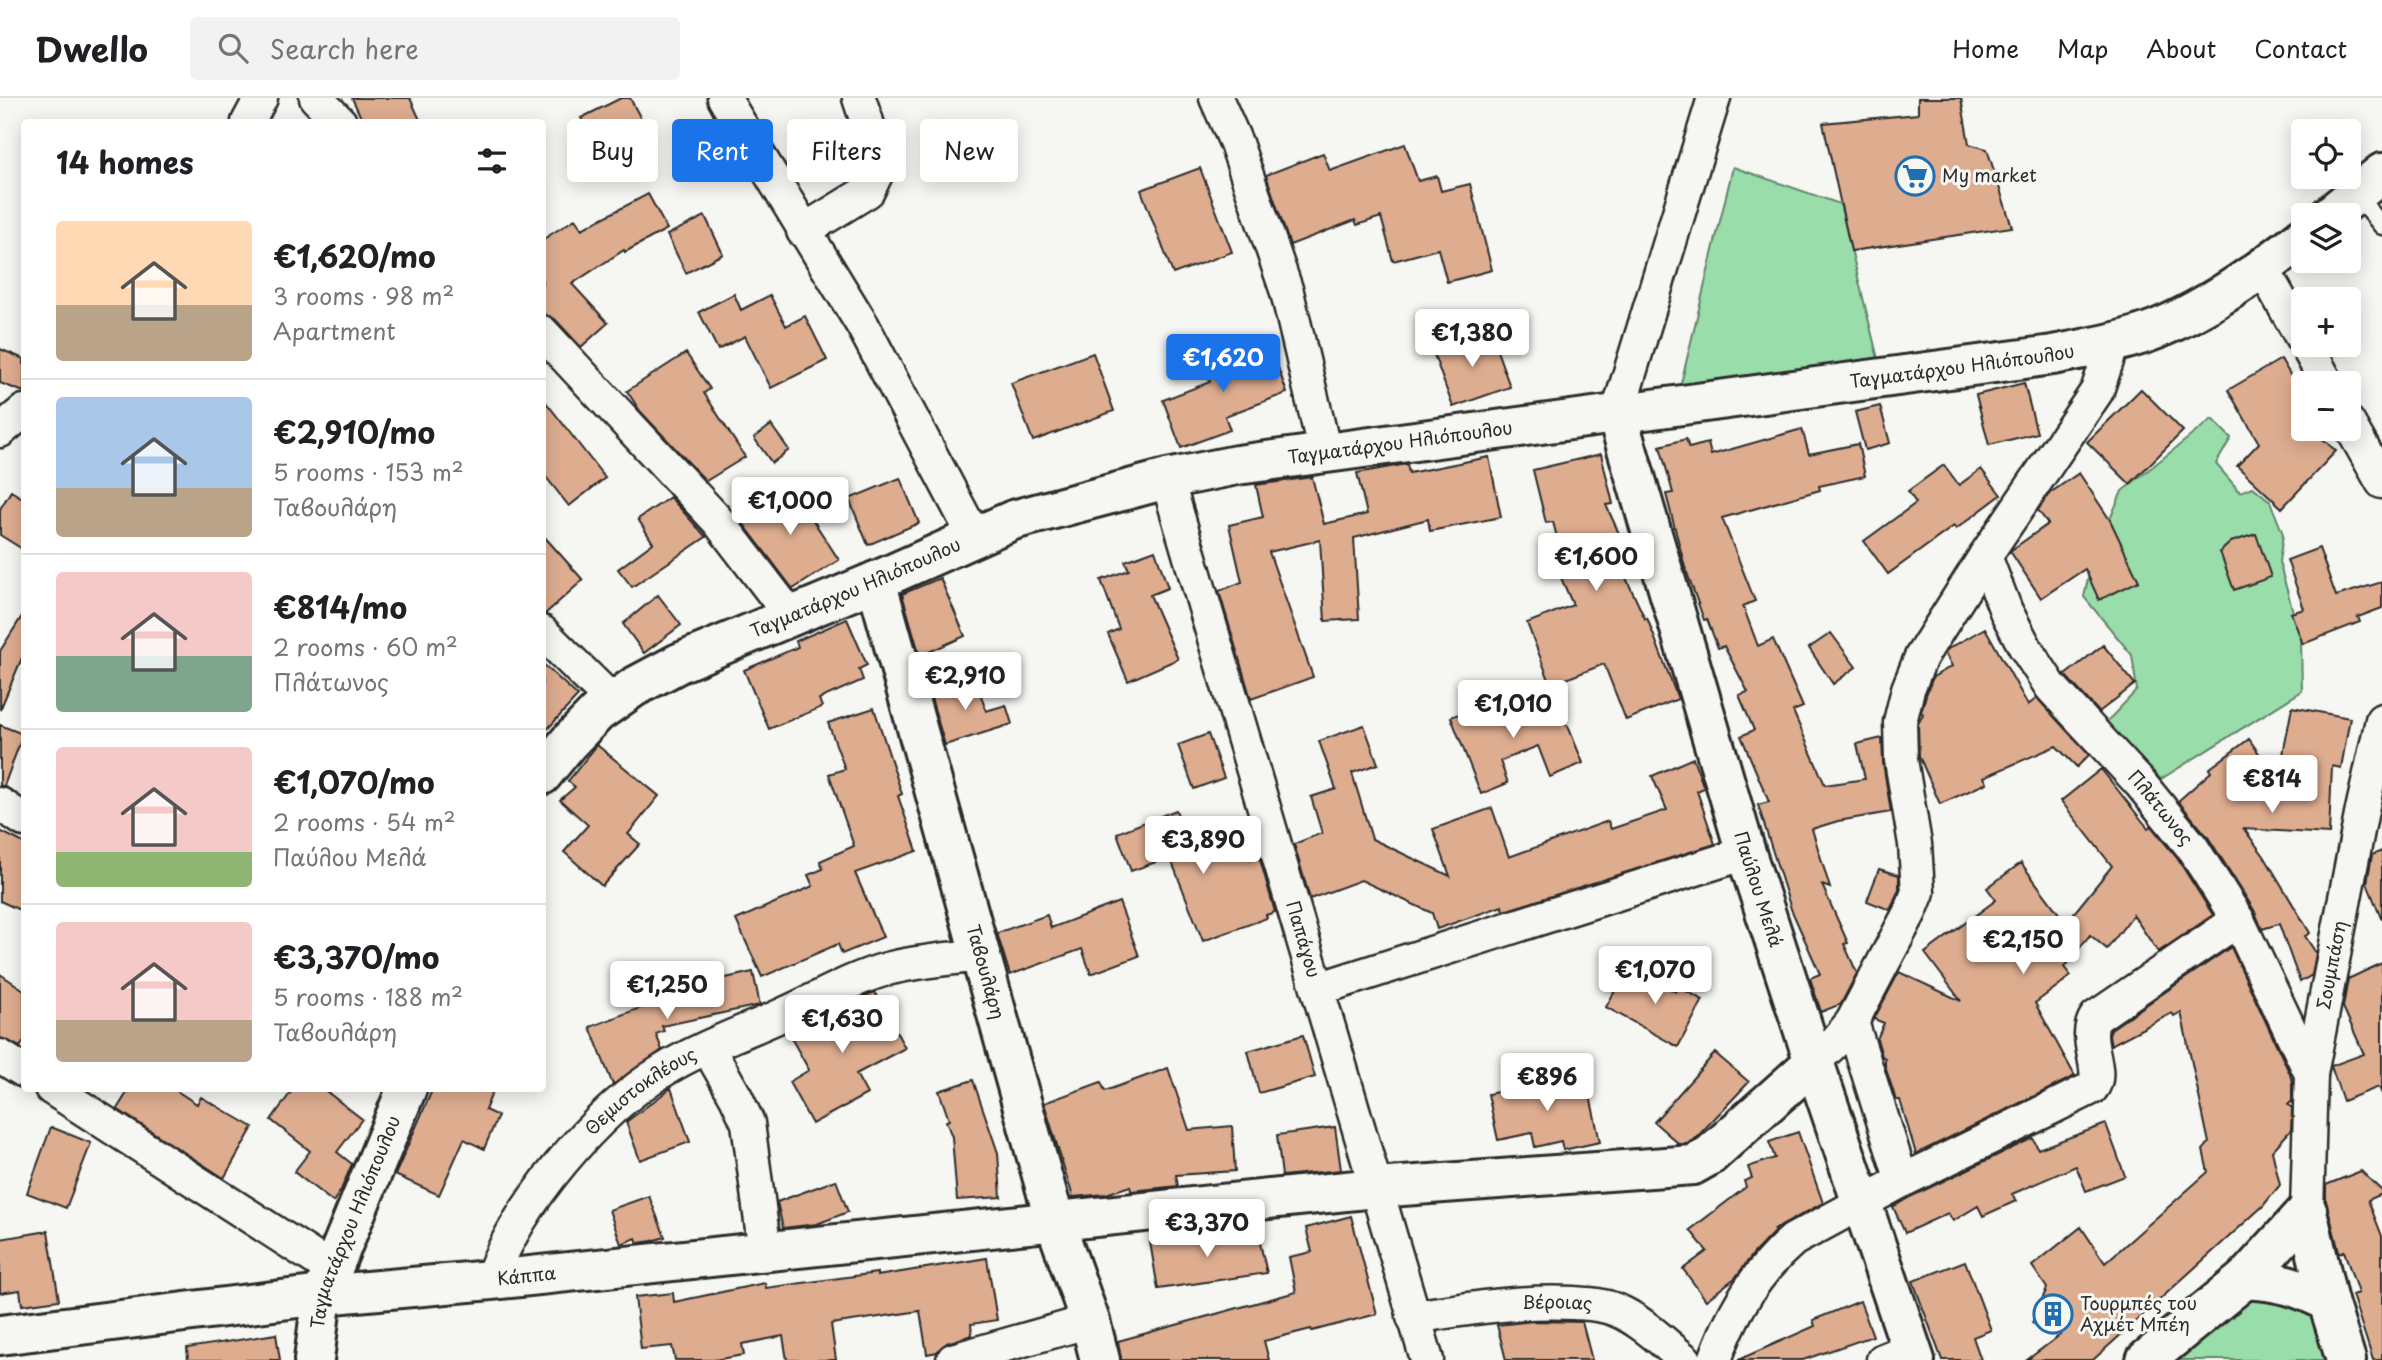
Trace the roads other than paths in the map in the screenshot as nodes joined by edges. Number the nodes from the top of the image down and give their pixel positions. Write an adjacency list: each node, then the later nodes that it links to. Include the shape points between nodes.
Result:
1 (261, 98): 7 (street)
2 (316, 98): 8 (street)
3 (724, 98): 11 (street)
4 (859, 98): 11 (street, via 881,164 868,191)
5 (1216, 98): 21 (street, via 1287,292)
6 (1714, 98): 18 (street)
7 (250, 119)
8 (337, 119)
9 (2356, 194): 10 (lane)
10 (2382, 226)
11 (803, 231): 24 (street, via 863,326)
12 (2291, 247): 13 (street, Ταγματάρχου Ηλιόπουλου)
13 (2263, 269): 14 (street); 16 (street, Ταγματάρχου Ηλιόπουλου, via 2199,308)
14 (2291, 319)
15 (546, 341): 27 (street, via 718,521)
16 (2113, 344): 18 (street, Ταγματάρχου Ηλιόπουλου); 25 (street, via 2097,391)
17 (21, 414): 19 (street)
18 (1617, 415): 21 (street, Ταγματάρχου Ηλιόπουλου); 35 (street, Παύλου Μελά)
19 (0, 431)
20 (2359, 441): 23 (street)
21 (1325, 453): 22 (street, Ταγματάρχου Ηλιόπουλου)
22 (1167, 479): 24 (street, Ταγματάρχου Ηλιόπουλου, via 1013,520); 38 (street, Παπάγου)
23 (2382, 482)
24 (974, 536): 26 (street, Ταγματάρχου Ηλιόπουλου)
25 (1985, 556): 36 (street, Πλάτωνος, via 2006,611 2051,687 2192,847); 39 (street, via 1921,657 1908,689 1900,722 1900,760 1915,844 1918,892)
26 (876, 581): 27 (street, Ταγματάρχου Ηλιόπουλου); 37 (street, Ταβουλάρη)
27 (790, 615): 29 (street, Ταγματάρχου Ηλιόπουλου, via 679,663)
28 (546, 636): 29 (street)
29 (613, 702): 31 (street, Ταγματάρχου Ηλιόπουλου, via 597,713)
30 (2382, 720): 32 (street, Σουμπάση)
31 (546, 770)
32 (2372, 803): 42 (street, Σουμπάση)
33 (0, 804): 34 (street)
34 (21, 818)
35 (1746, 853): 38 (street); 41 (street, Παύλου Μελά)
36 (2238, 920): 42 (street, Πλάτωνος); 45 (street, via 2096,1017 2091,1028 2097,1078 2092,1088)
37 (981, 955): 40 (street, Θεμιστοκλέους, via 874,973); 49 (street, Ταβουλάρη)
38 (1318, 989): 46 (street, Παπάγου)
39 (1852, 1022): 41 (street); 45 (street)
40 (708, 1048): 50 (street, via 748,1123); 52 (street, Θεμιστοκλέους, via 635,1091 573,1151 512,1233)
41 (1814, 1062): 46 (street, Κάππα, via 1709,1156 1693,1165); 47 (street, Παύλου Μελά)
42 (2311, 1074): 48 (street, Σουμπάση)
43 (57, 1092): 53 (street)
44 (405, 1092): 53 (street, Ταγματάρχου Ηλιόπουλου)
45 (1902, 1181): 47 (street)
46 (1375, 1188): 49 (street, Κάππα); 55 (street, Παπάγου)
47 (1863, 1204): 58 (street, Παύλου Μελά); 64 (street, via 1779,1252 1742,1297)
48 (2307, 1211): 51 (street); 54 (street)
49 (1055, 1222): 50 (street, Κάππα); 56 (street, Ταβουλάρη)
50 (765, 1252): 52 (street, Κάππα)
51 (2245, 1279): 54 (street, via 2289,1284); 65 (street)
52 (491, 1280): 53 (street, Κάππα)
53 (327, 1282): 57 (street, Κάππα); 59 (street, Ταγματάρχου Ηλιόπουλου)
54 (2329, 1303): 66 (street)
55 (1413, 1317): 62 (street, Παπάγου); 63 (street, Βέροιας, via 1499,1305 1600,1304 1633,1320)
56 (1090, 1321): 60 (street); 61 (street, Ταβουλάρη)
57 (0, 1335)
58 (1903, 1356)
59 (314, 1360)
60 (953, 1360)
61 (1100, 1360)
62 (1427, 1360)
63 (1685, 1360)
64 (1715, 1360)
65 (2146, 1360)
66 (2346, 1360)

